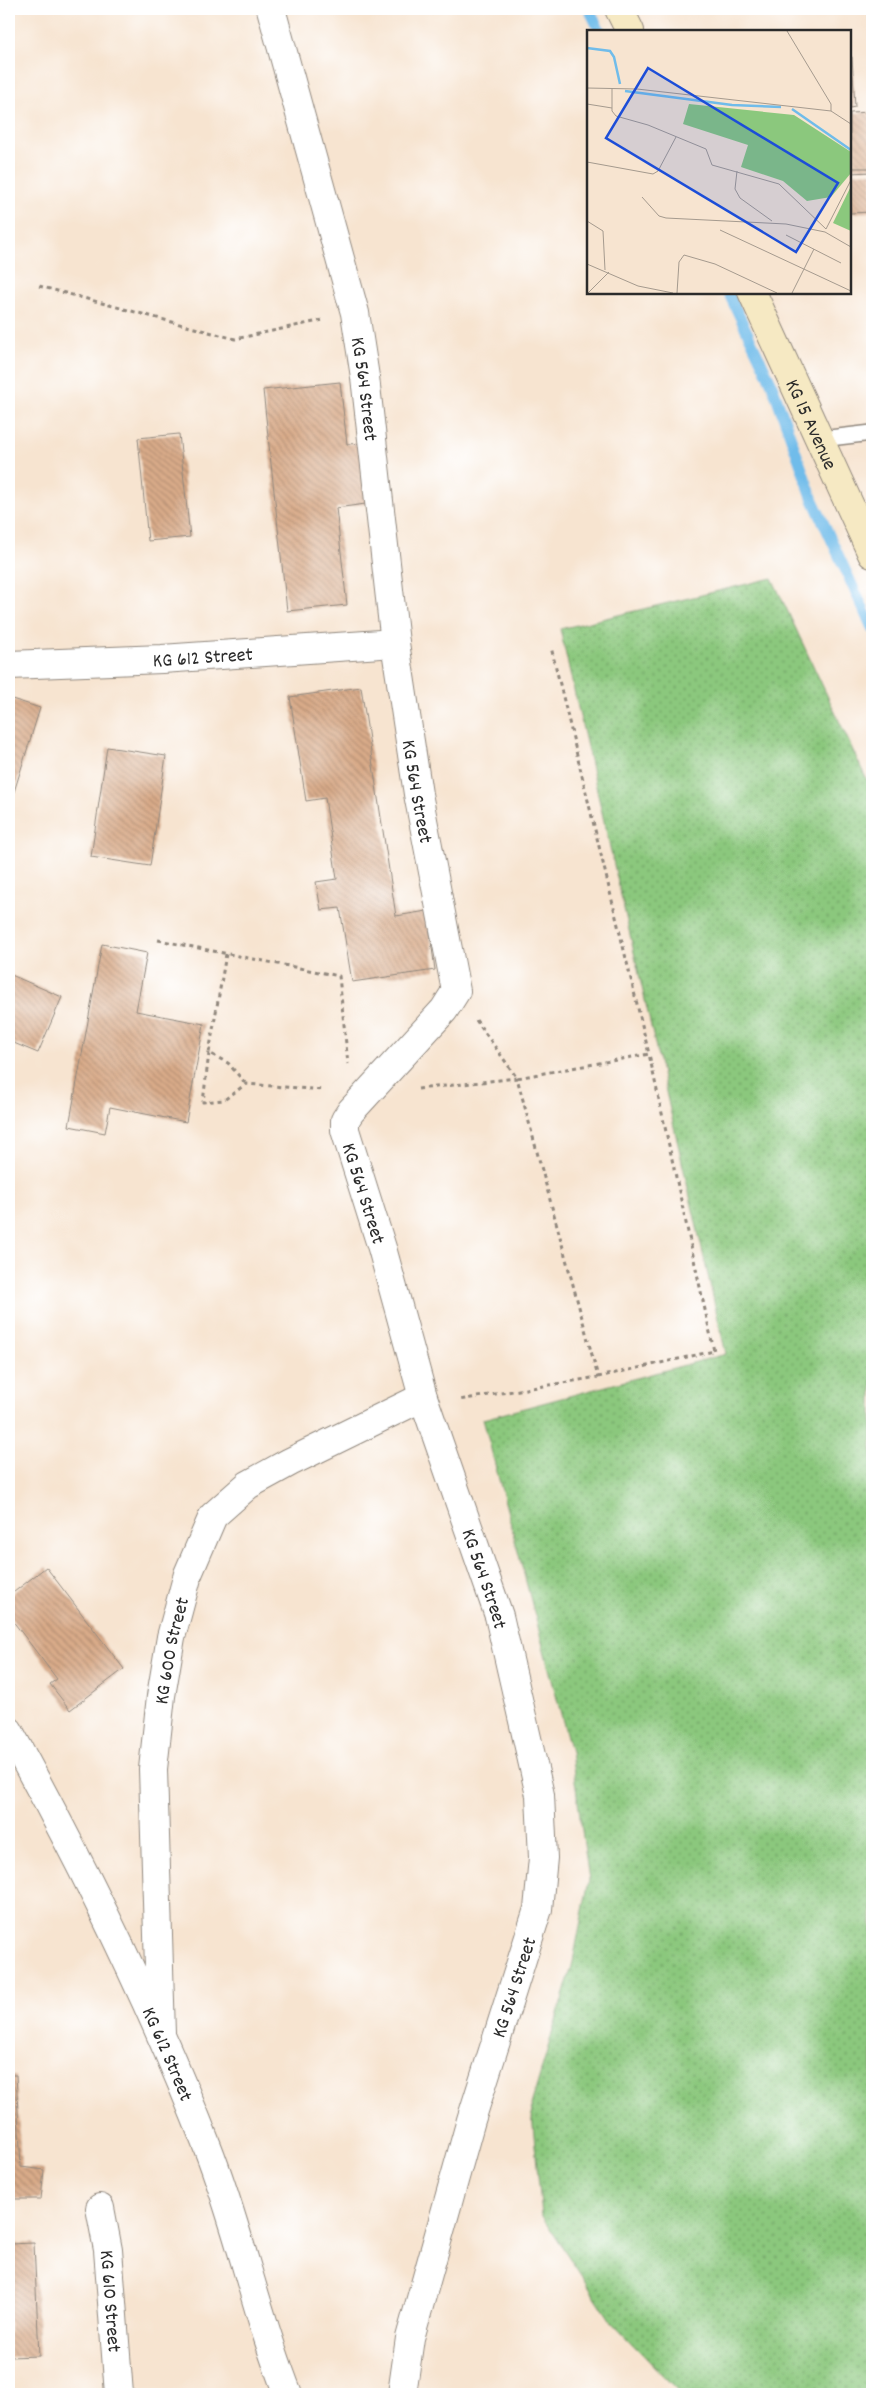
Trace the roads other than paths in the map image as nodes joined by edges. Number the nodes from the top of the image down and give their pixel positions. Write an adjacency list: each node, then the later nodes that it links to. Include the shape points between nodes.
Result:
1 (271, 9): 8 (street, KG 564 Street, via 355,313 366,377)
2 (619, 9): 3 (main road)
3 (630, 30)
4 (753, 294): 6 (main road, KG 15 Avenue)
5 (872, 433): 6 (lane)
6 (821, 439): 7 (main road, KG 15 Avenue)
7 (872, 554)
8 (395, 643): 9 (street, KG 612 Street); 10 (street, KG 564 Street, via 418,794 456,991 444,1010 360,1092 345,1120 345,1130)
9 (9, 666)
10 (425, 1401): 12 (street, KG 600 Street, via 290,1462 248,1485 213,1516 188,1574 171,1637 153,1768); 16 (street, KG 564 Street, via 500,1616 540,1795 543,1858 538,1909 471,2120 412,2328)
11 (9, 1731): 12 (street, KG 612 Street, via 70,1842)
12 (161, 2034): 15 (street, KG 612 Street, via 208,2148)
13 (100, 2208): 14 (street, KG 610 Street, via 108,2250)
14 (119, 2394)
15 (288, 2394)
16 (402, 2394)

